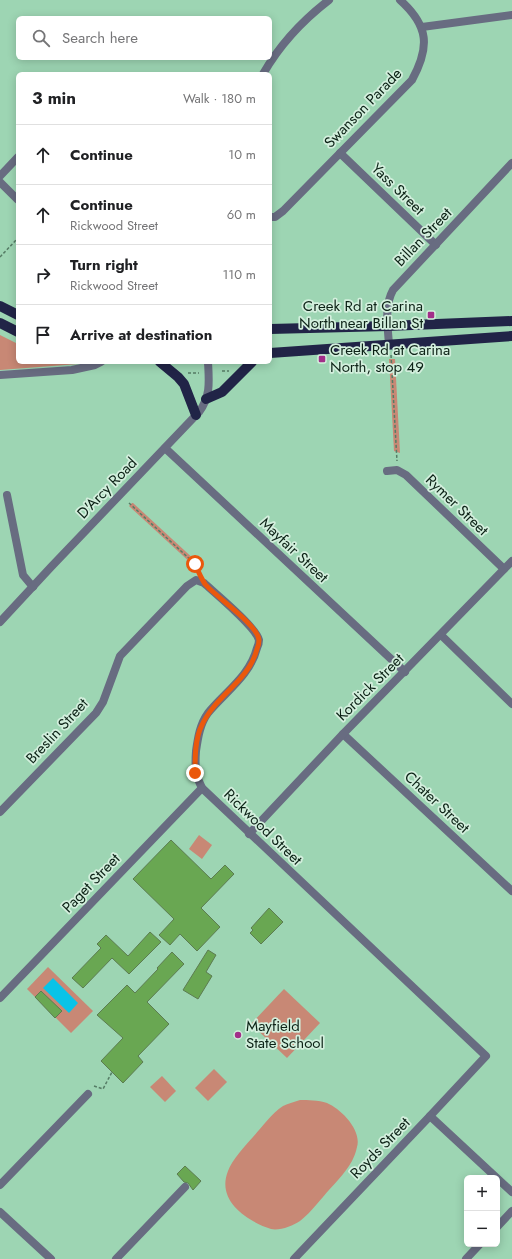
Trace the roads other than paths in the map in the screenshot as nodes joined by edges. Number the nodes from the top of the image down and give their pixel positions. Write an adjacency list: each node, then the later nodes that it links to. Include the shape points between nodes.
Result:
1 (329, 0): 5 (street, via 312,13 283,45)
2 (400, 0): 4 (street, Swanson Parade, via 413,12)
3 (512, 15): 4 (street)
4 (422, 28): 6 (street, Swanson Parade, via 424,49 412,80)
5 (264, 72)
6 (340, 153): 12 (street, Swanson Parade, via 283,211); 13 (street, Yass Street)
7 (16, 159): 9 (street)
8 (512, 163): 13 (street, Billan Street)
9 (0, 176)
10 (0, 182): 11 (street)
11 (16, 198)
12 (272, 217)
13 (436, 245): 18 (street, Billan Street, via 393,290 388,305)
14 (0, 306): 15 (main road)
15 (16, 314)
16 (512, 320): 18 (main road)
17 (0, 324): 20 (main road)
18 (388, 326): 19 (main road); 22 (street, Billan Street)
19 (272, 329)
20 (16, 331)
21 (512, 336): 22 (main road)
22 (389, 345): 23 (main road)
23 (272, 353)
24 (96, 364): 28 (street, via 72,370)
25 (162, 364): 30 (main road, via 184,384)
26 (208, 364): 29 (street, D'Arcy Road, via 210,384)
27 (250, 364): 29 (main road, via 222,392)
28 (0, 375)
29 (206, 399): 30 (street, D'Arcy Road)
30 (196, 416): 31 (street, D'Arcy Road)
31 (165, 448): 37 (street, D'Arcy Road); 40 (street, Mayfair Street)
32 (387, 470): 35 (street, Rymer Street, via 397,470 406,474)
33 (7, 495): 37 (street, via 23,575)
34 (512, 561): 35 (street, Kordick Street)
35 (504, 570): 39 (street, Kordick Street)
36 (204, 583): 43 (street, Rickwood Street, via 254,630 259,640 255,656 245,674 208,714 201,726 195,773); 44 (street, Breslin Street, via 196,580 187,586 120,656 103,702 96,713)
37 (33, 587): 38 (street, D'Arcy Road)
38 (0, 622)
39 (441, 635): 40 (street, Kordick Street); 41 (street)
40 (405, 672): 42 (street, Kordick Street)
41 (512, 704)
42 (343, 734): 45 (street, Kordick Street); 46 (street, Chater Street)
43 (202, 788): 45 (street, Rickwood Street); 47 (street, Paget Street)
44 (0, 812)
45 (249, 834): 48 (street, Rickwood Street)
46 (512, 891)
47 (0, 998)
48 (486, 1056): 50 (street, Royds Street)
49 (88, 1094): 51 (street)
50 (430, 1116): 53 (street); 60 (street, Royds Street)
51 (0, 1185)
52 (185, 1187): 59 (street)
53 (512, 1192)
54 (512, 1211): 56 (street)
55 (0, 1212): 58 (street)
56 (500, 1224)
57 (477, 1247): 61 (street)
58 (51, 1259)
59 (116, 1259)
60 (294, 1259)
61 (466, 1259)

